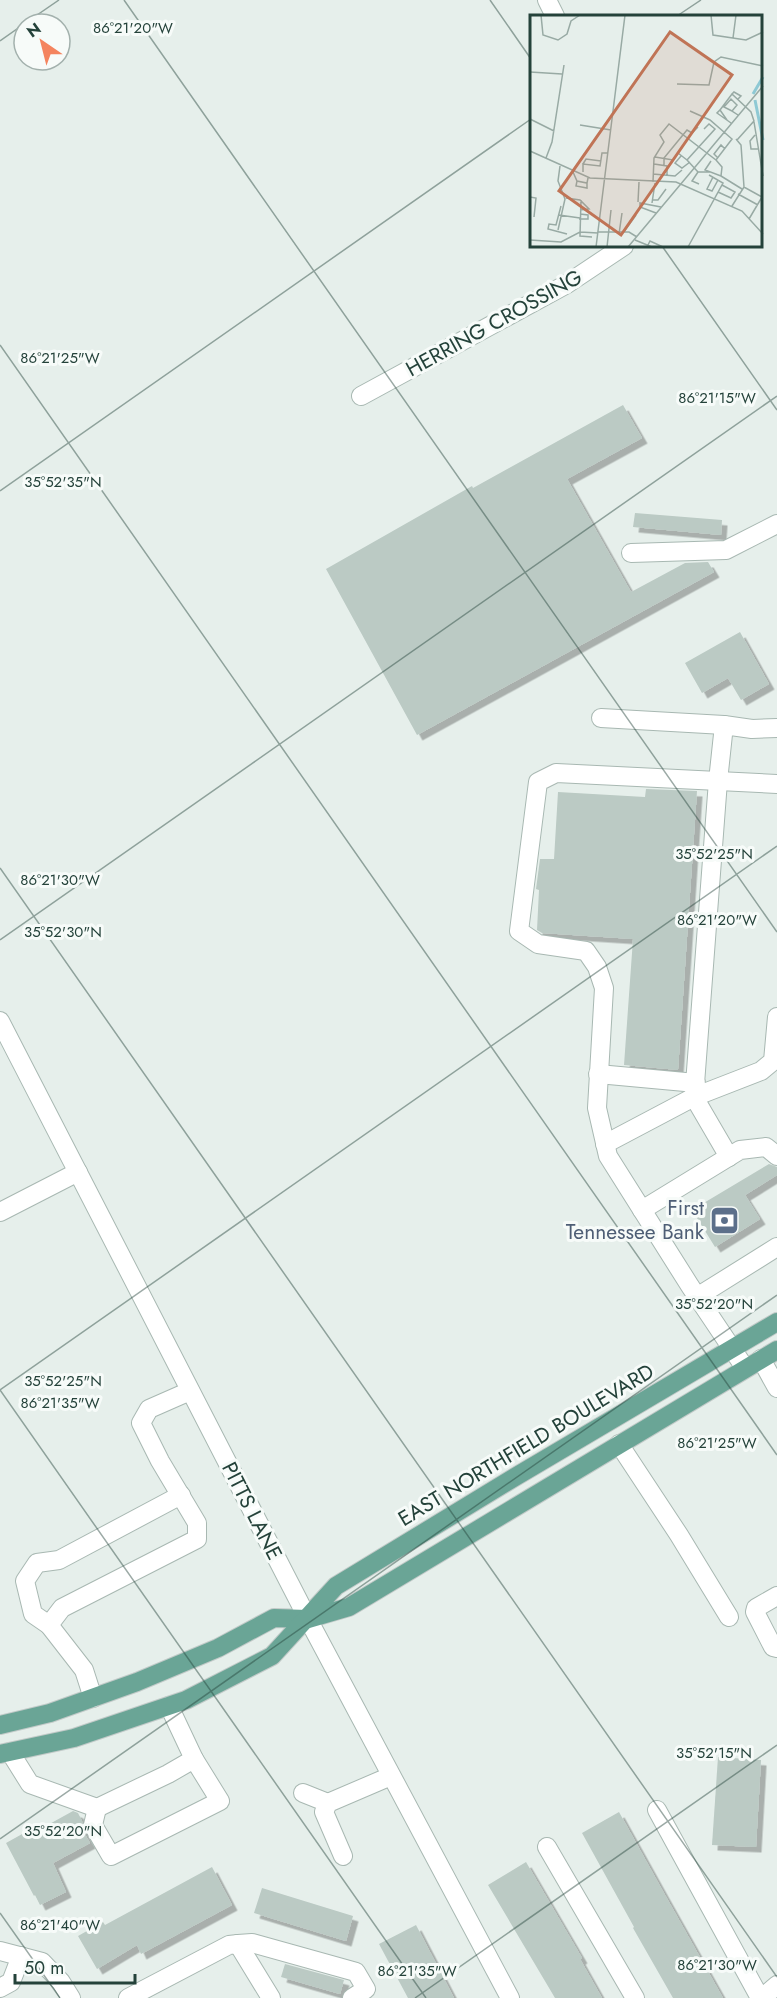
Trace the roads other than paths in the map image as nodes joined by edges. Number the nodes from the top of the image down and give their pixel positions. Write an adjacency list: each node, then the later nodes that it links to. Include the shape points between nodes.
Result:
1 (547, 0): 2 (street)
2 (554, 15)
3 (621, 248): 4 (street, HERRING CROSSING, via 567,284)
4 (361, 396)
5 (777, 524): 6 (street, via 726,550)
6 (631, 553)
7 (601, 718): 8 (street)
8 (724, 725): 9 (street); 10 (street)
9 (777, 729)
10 (718, 781): 11 (street); 14 (street, via 556,773 538,782 519,931 538,944 586,951 597,967 604,988); 15 (street)
11 (777, 784)
12 (777, 1017): 15 (street, via 773,1061 761,1071)
13 (0, 1021): 19 (street, PITTS LANE)
14 (598, 1074): 15 (street); 16 (street, via 597,1108)
15 (695, 1090): 16 (street); 18 (street)
16 (606, 1144): 20 (street, via 608,1156)
17 (771, 1151): 18 (street, via 740,1150)
18 (729, 1157): 20 (street)
19 (78, 1172): 21 (street); 29 (street, PITTS LANE)
20 (642, 1210): 23 (street)
21 (0, 1212)
22 (777, 1247): 23 (street)
23 (697, 1297): 25 (street)
24 (777, 1322): 25 (main road, EAST NORTHFIELD BOULEVARD)
25 (732, 1349): 27 (street); 31 (main road, EAST NORTHFIELD BOULEVARD)
26 (769, 1355): 27 (main road, EAST NORTHFIELD BOULEVARD); 28 (street)
27 (745, 1368): 30 (main road, EAST NORTHFIELD BOULEVARD)
28 (777, 1388)
29 (190, 1391): 32 (street, via 149,1409 141,1423); 36 (street, PITTS LANE)
30 (619, 1444): 33 (main road, EAST NORTHFIELD BOULEVARD); 35 (street)
31 (515, 1477): 33 (main road); 36 (main road, EAST NORTHFIELD BOULEVARD, via 336,1586)
32 (181, 1495): 37 (street, via 197,1523 197,1539 62,1608); 37 (street, via 59,1560 37,1563 25,1581 33,1614)
33 (528, 1498): 36 (main road, EAST NORTHFIELD BOULEVARD, via 349,1607)
34 (777, 1596): 38 (street, via 755,1612)
35 (729, 1617)
36 (308, 1619): 39 (main road, EAST NORTHFIELD BOULEVARD, via 274,1618 218,1648); 40 (main road, EAST NORTHFIELD BOULEVARD, via 272,1656); 44 (street, PITTS LANE)
37 (49, 1625): 39 (street, via 84,1670)
38 (777, 1648)
39 (93, 1698): 41 (main road, EAST NORTHFIELD BOULEVARD)
40 (169, 1706): 42 (main road, EAST NORTHFIELD BOULEVARD, via 74,1738); 43 (street)
41 (0, 1725)
42 (5, 1753): 47 (street, via 30,1784)
43 (194, 1759): 47 (street); 47 (street, via 220,1801 111,1856 93,1825)
44 (391, 1776): 46 (street); 60 (street, PITTS LANE)
45 (303, 1793): 46 (street)
46 (328, 1803): 50 (street, via 324,1812)
47 (97, 1808)
48 (657, 1810): 62 (street)
49 (547, 1846): 61 (street)
50 (343, 1856)
51 (238, 1944): 57 (street, via 229,1945); 58 (street); 59 (street, via 252,1943 356,1972 366,1989)
52 (0, 1951): 53 (street)
53 (21, 1956): 55 (street, via 11,1982); 56 (street, via 42,1962)
54 (777, 1985): 62 (street)
55 (0, 1988)
56 (71, 1998)
57 (128, 1998)
58 (271, 1998)
59 (352, 1998)
60 (510, 1998)
61 (635, 1998)
62 (761, 1998)

